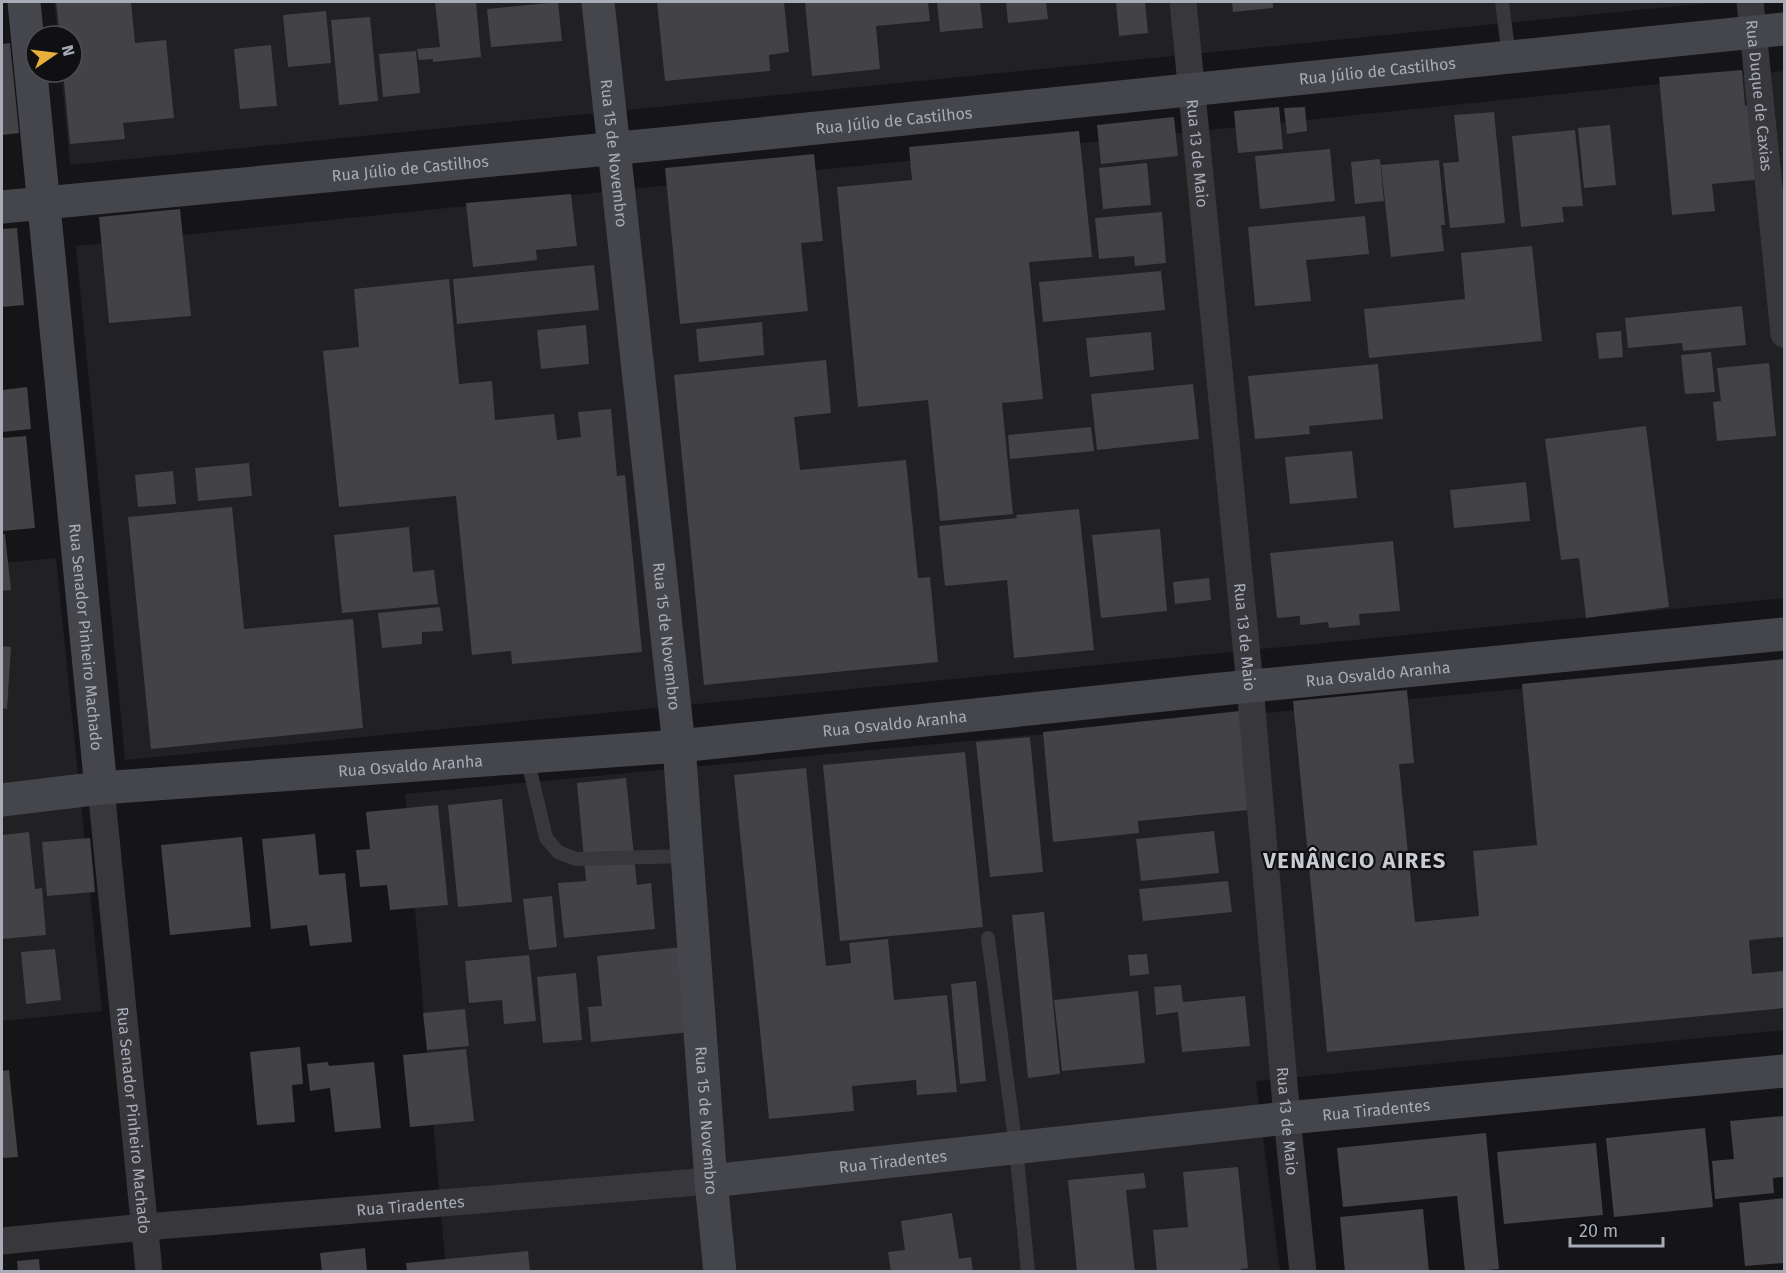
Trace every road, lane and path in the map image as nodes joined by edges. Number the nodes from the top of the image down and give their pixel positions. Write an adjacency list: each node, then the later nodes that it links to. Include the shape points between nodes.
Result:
1 (24, 2): 9 (main road, Rua Senador Pinheiro Machado)
2 (598, 2): 8 (main road, Rua 15 de Novembro)
3 (1183, 2): 7 (street, Rua 13 de Maio)
4 (1502, 2): 6 (lane)
5 (1763, 21): 6 (main road, Rua Júlio de Castilhos); 11 (street, Rua Duque de Caxias)
6 (1509, 57): 7 (main road, Rua Júlio de Castilhos)
7 (1191, 90): 8 (main road, Rua Júlio de Castilhos); 13 (street, Rua 13 de Maio)
8 (613, 149): 9 (main road, Rua Júlio de Castilhos); 14 (main road, Rua 15 de Novembro)
9 (45, 203): 10 (main road, Rua Júlio de Castilhos); 17 (main road, Rua Senador Pinheiro Machado)
10 (2, 207)
11 (1785, 334)
12 (1785, 634): 13 (main road, Rua Osvaldo Aranha)
13 (1250, 686): 14 (main road, Rua Osvaldo Aranha); 23 (street, Rua 13 de Maio)
14 (679, 746): 15 (main road, Rua Osvaldo Aranha); 20 (main road, Rua 15 de Novembro)
15 (527, 757): 17 (main road, Rua Osvaldo Aranha); 20 (lane, via 546,838 558,852 576,859)
16 (2, 778): 18 (main road)
17 (101, 788): 18 (main road, Rua Osvaldo Aranha); 26 (street, Rua Senador Pinheiro Machado)
18 (60, 793): 19 (main road, Rua Osvaldo Aranha)
19 (2, 800)
20 (687, 856): 25 (main road, Rua 15 de Novembro)
21 (988, 938): 24 (lane)
22 (1785, 1071): 23 (main road, Rua Tiradentes)
23 (1287, 1118): 24 (main road, Rua Tiradentes); 31 (street, Rua 13 de Maio)
24 (1016, 1148): 25 (main road, Rua Tiradentes); 30 (lane)
25 (711, 1181): 26 (street, Rua Tiradentes); 29 (main road, Rua 15 de Novembro)
26 (145, 1227): 27 (street, Rua Tiradentes); 28 (street, Rua Senador Pinheiro Machado)
27 (2, 1240)
28 (149, 1272)
29 (720, 1272)
30 (1028, 1272)
31 (1303, 1272)

